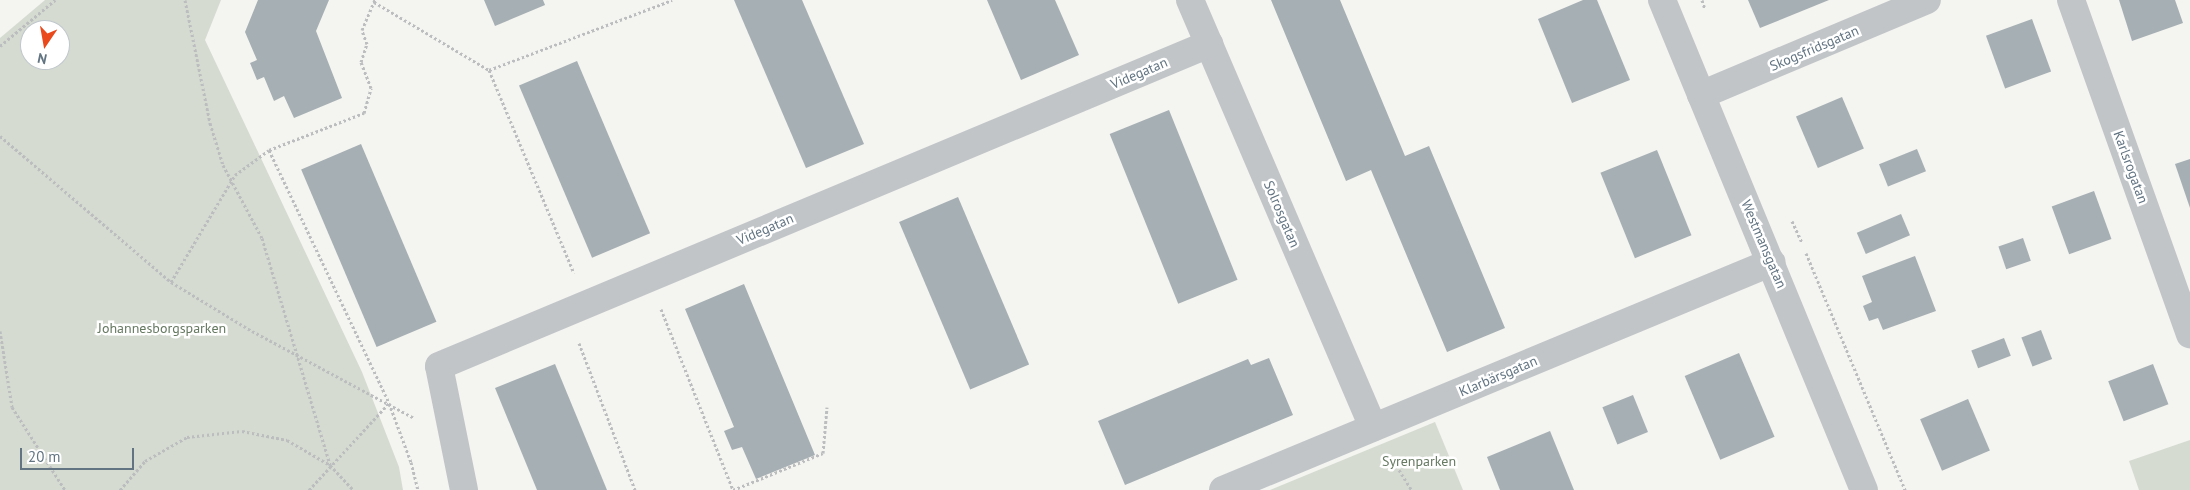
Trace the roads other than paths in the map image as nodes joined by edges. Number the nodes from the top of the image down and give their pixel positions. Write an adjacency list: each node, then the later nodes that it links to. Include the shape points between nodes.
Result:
1 (1190, 0): 5 (street, Solrosgatan)
2 (1662, 0): 6 (street, Westmansgatan)
3 (1927, 0): 6 (street, Skogsfridsgatan)
4 (2071, 0): 8 (street, Karlsrogatan)
5 (1209, 44): 9 (street, Solrosgatan); 10 (street, Videgatan, via 439,366)
6 (1701, 96): 7 (street, Westmansgatan)
7 (1772, 262): 9 (street, Klarbärsgatan); 12 (street, Westmansgatan)
8 (2190, 334)
9 (1373, 428): 11 (street, Klarbärsgatan)
10 (464, 490)
11 (1224, 490)
12 (1864, 490)

